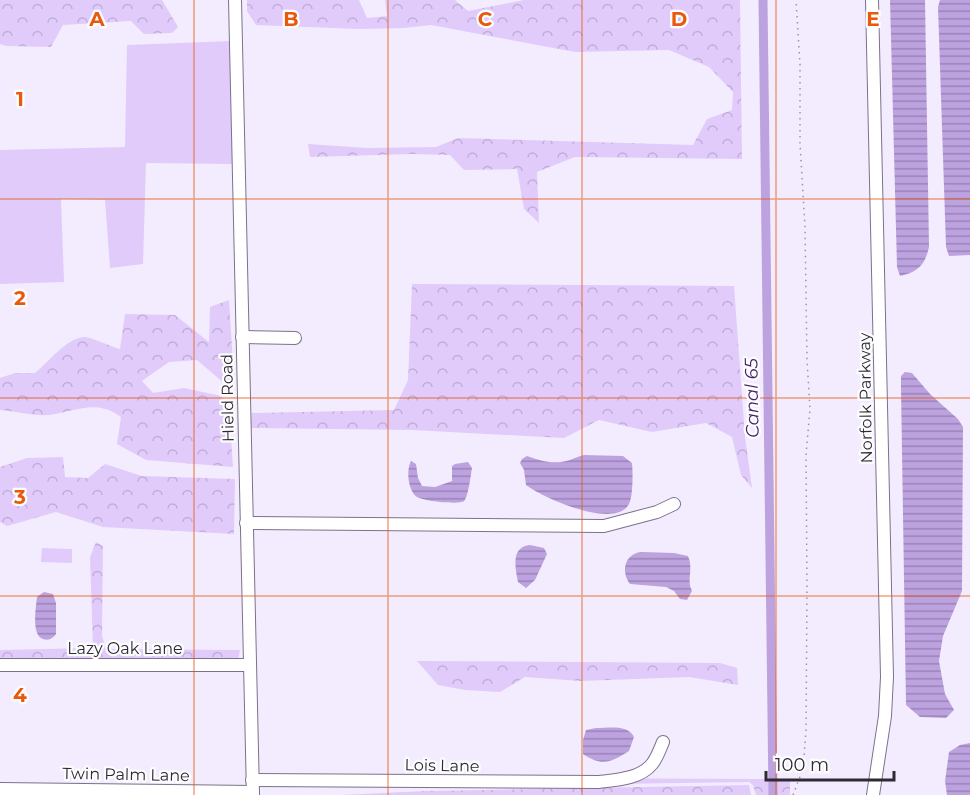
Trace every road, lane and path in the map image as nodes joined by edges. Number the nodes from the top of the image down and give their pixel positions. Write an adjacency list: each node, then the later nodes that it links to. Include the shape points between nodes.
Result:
1 (235, 0): 4 (street, Hield Road)
2 (796, 0): 13 (path, via 810,409 806,466 806,731 803,769)
3 (872, 0): 14 (street, Norfolk Parkway, via 887,677)
4 (242, 337): 5 (street); 7 (street, Hield Road)
5 (295, 338)
6 (674, 504): 7 (street, via 604,526)
7 (246, 523): 9 (street, Hield Road)
8 (0, 665): 9 (street, Lazy Oak Lane)
9 (250, 665): 12 (street, Hield Road)
10 (663, 742): 12 (street, Lois Lane, via 644,772 599,782)
11 (0, 789): 12 (street, Twin Palm Lane)
12 (252, 789)
13 (793, 795)
14 (873, 795)

